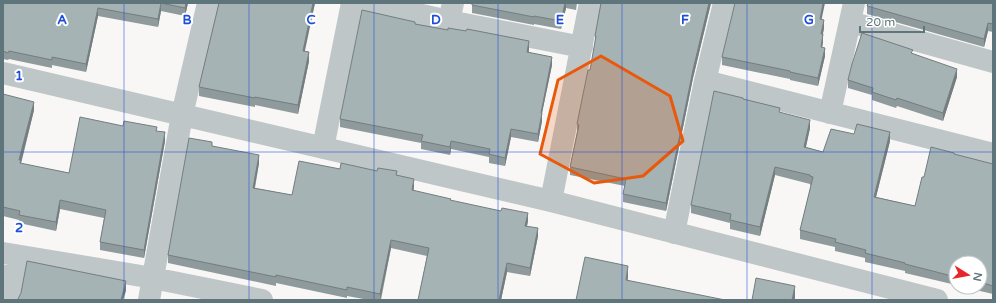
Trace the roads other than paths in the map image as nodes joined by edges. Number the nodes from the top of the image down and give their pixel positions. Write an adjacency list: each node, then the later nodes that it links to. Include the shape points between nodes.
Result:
1 (208, 3): 13 (street)
2 (352, 3): 14 (street)
3 (368, 3): 6 (street)
4 (590, 3): 8 (street)
5 (724, 3): 11 (street)
6 (451, 12): 8 (street)
7 (852, 13): 9 (street); 12 (street)
8 (582, 47): 16 (street)
9 (993, 62)
10 (3, 73): 13 (street)
11 (705, 81): 12 (street); 17 (street)
12 (830, 113): 15 (street)
13 (182, 115): 14 (street); 19 (street)
14 (323, 148): 16 (street)
15 (993, 154)
16 (551, 201): 17 (street)
17 (674, 233): 23 (street)
18 (10, 254): 19 (street); 20 (street)
19 (153, 278): 21 (street); 22 (street)
20 (8, 300)
21 (149, 300)
22 (262, 300)
23 (937, 300)

